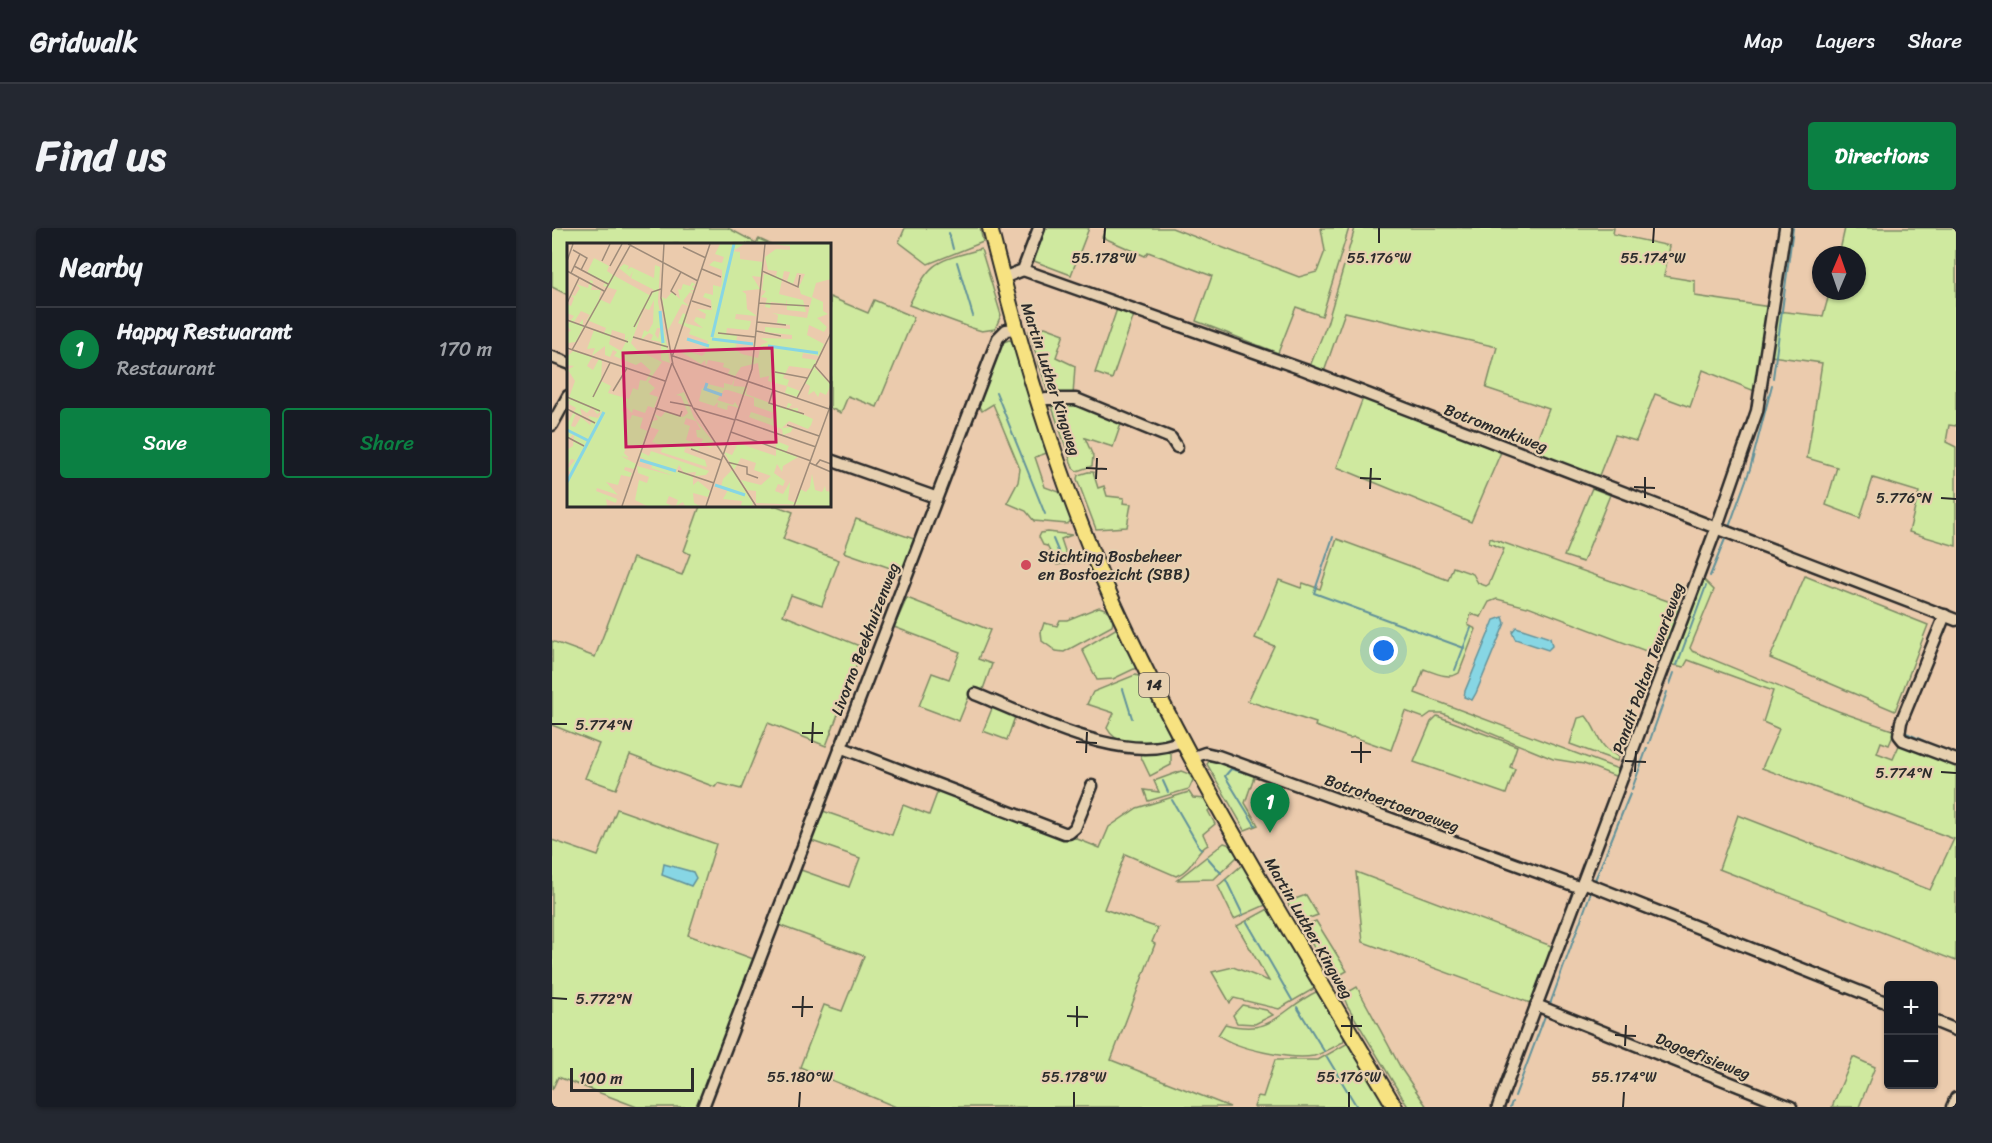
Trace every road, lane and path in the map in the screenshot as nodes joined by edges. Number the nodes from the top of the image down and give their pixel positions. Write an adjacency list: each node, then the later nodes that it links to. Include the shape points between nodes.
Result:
1 (990, 228): 5 (main road, Martin Luther Kingweg / 14)
2 (1039, 228): 4 (street)
3 (1785, 228): 15 (street, Pandit Paltan Tewarieweg, via 1757,411)
4 (1023, 270): 5 (street); 15 (street, Botromankiweg, via 1305,370)
5 (1003, 278): 6 (main road, Martin Luther Kingweg / 14)
6 (1016, 329): 14 (street, Livorno Beekhuizenweg, via 1006,330 998,338); 19 (main road, Martin Luther Kingweg / 14, via 1046,424 1109,592)
7 (552, 357): 8 (street)
8 (567, 363)
9 (567, 398): 11 (street)
10 (1046, 399): 12 (street, via 1076,399 1171,438)
11 (552, 425)
12 (1178, 447)
13 (831, 460): 14 (street)
14 (935, 497): 20 (street, Livorno Beekhuizenweg)
15 (1716, 529): 16 (street, Botromankiweg); 24 (street, Pandit Paltan Tewarieweg)
16 (1945, 615): 17 (street, Botromankiweg); 22 (street, via 1899,735)
17 (1956, 620)
18 (975, 694): 19 (street, via 1117,747 1168,747)
19 (1183, 740): 21 (main road, Martin Luther Kingweg / 14)
20 (840, 747): 23 (street, via 1069,833 1075,828); 30 (street, Livorno Beekhuizenweg)
21 (1191, 758): 24 (street, Botrotoertoeroeweg, via 1205,753 1218,756); 31 (main road, Martin Luther Kingweg / 14)
22 (1956, 760)
23 (1092, 786)
24 (1582, 885): 25 (street, Botrotoertoeroeweg); 26 (street, Pandit Paltan Tewarieweg)
25 (1884, 1001)
26 (1536, 1005): 32 (street, Pandit Paltan Tewarieweg); 33 (street, Dagoefisieweg)
27 (1938, 1023): 28 (street)
28 (1956, 1030)
29 (1956, 1098): 34 (street)
30 (704, 1107)
31 (1395, 1107)
32 (1498, 1107)
33 (1791, 1107)
34 (1952, 1107)

